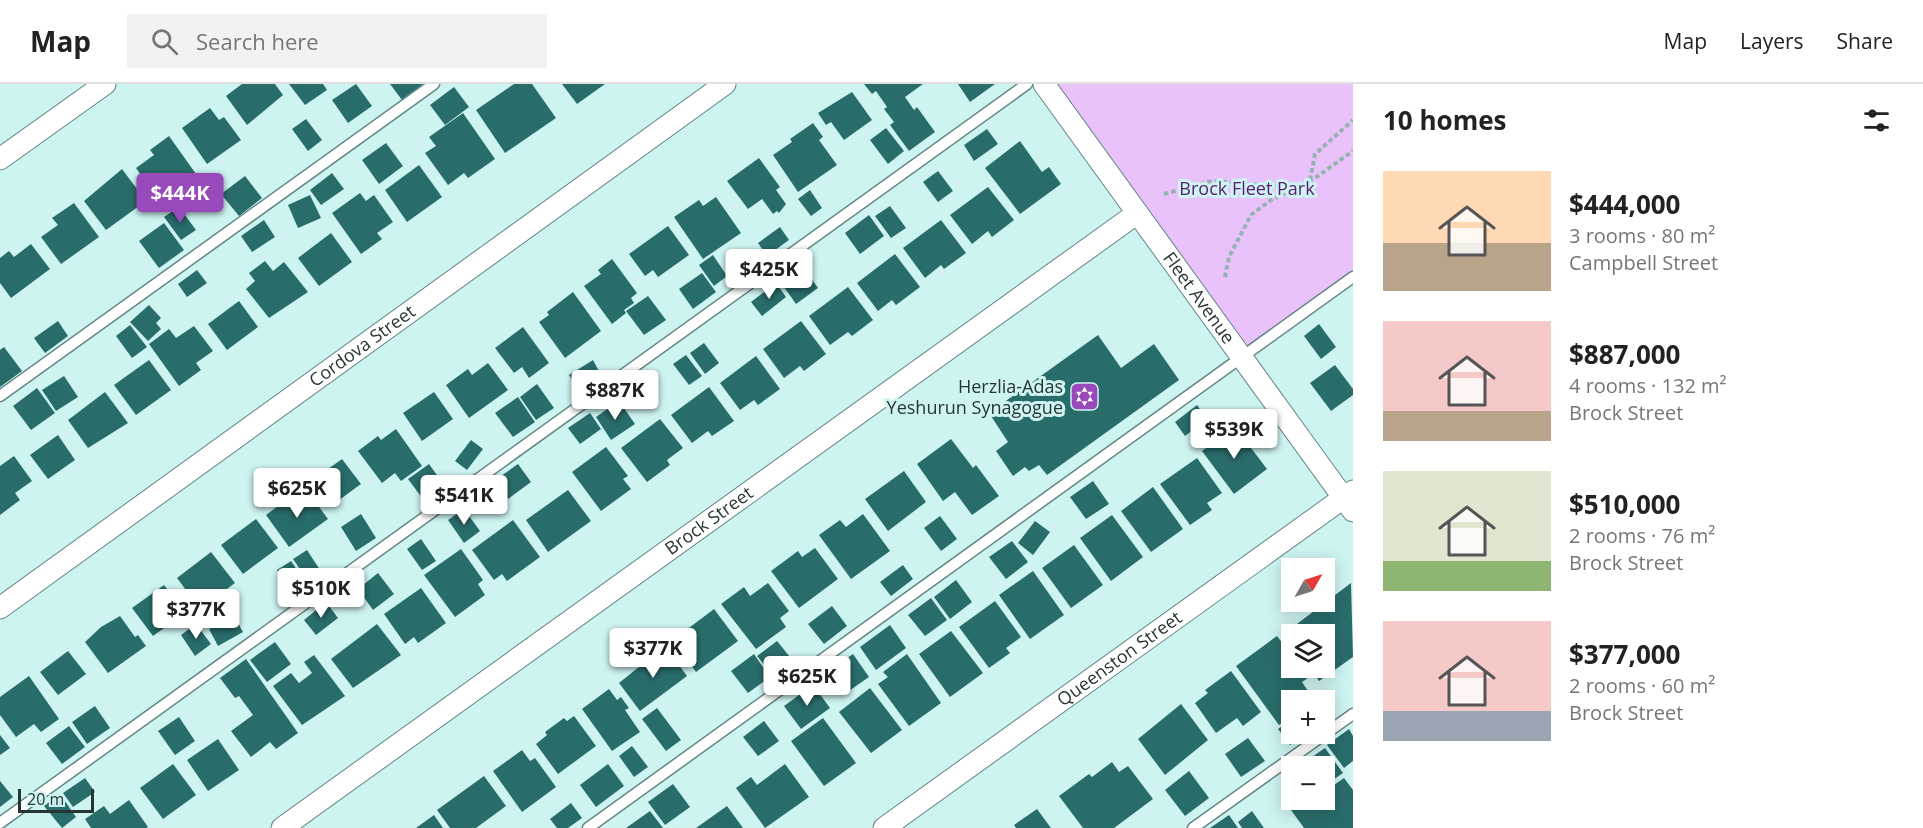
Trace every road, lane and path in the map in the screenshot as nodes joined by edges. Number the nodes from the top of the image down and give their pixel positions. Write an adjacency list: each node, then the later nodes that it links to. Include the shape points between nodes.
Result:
1 (105, 84): 8 (street)
2 (434, 84): 16 (lane)
3 (725, 84): 18 (street, Cordova Street)
4 (1027, 84): 20 (lane)
5 (1044, 84): 12 (street, Fleet Avenue)
6 (1353, 120): 9 (path, via 1315,154)
7 (1353, 151): 9 (path)
8 (0, 159)
9 (1310, 180): 10 (path)
10 (1300, 185): 11 (path, via 1275,187 1212,181); 13 (path, via 1251,215 1229,257)
11 (1164, 194)
12 (1136, 214): 15 (street, Fleet Avenue); 21 (street, Brock Street)
13 (1225, 277)
14 (1353, 277): 15 (lane)
15 (1241, 358): 17 (street, Fleet Avenue); 22 (lane)
16 (0, 396)
17 (1350, 500): 23 (street, Queenston Street)
18 (0, 608)
19 (1353, 714): 24 (lane)
20 (0, 823)
21 (282, 828)
22 (588, 828)
23 (884, 828)
24 (1193, 828)

